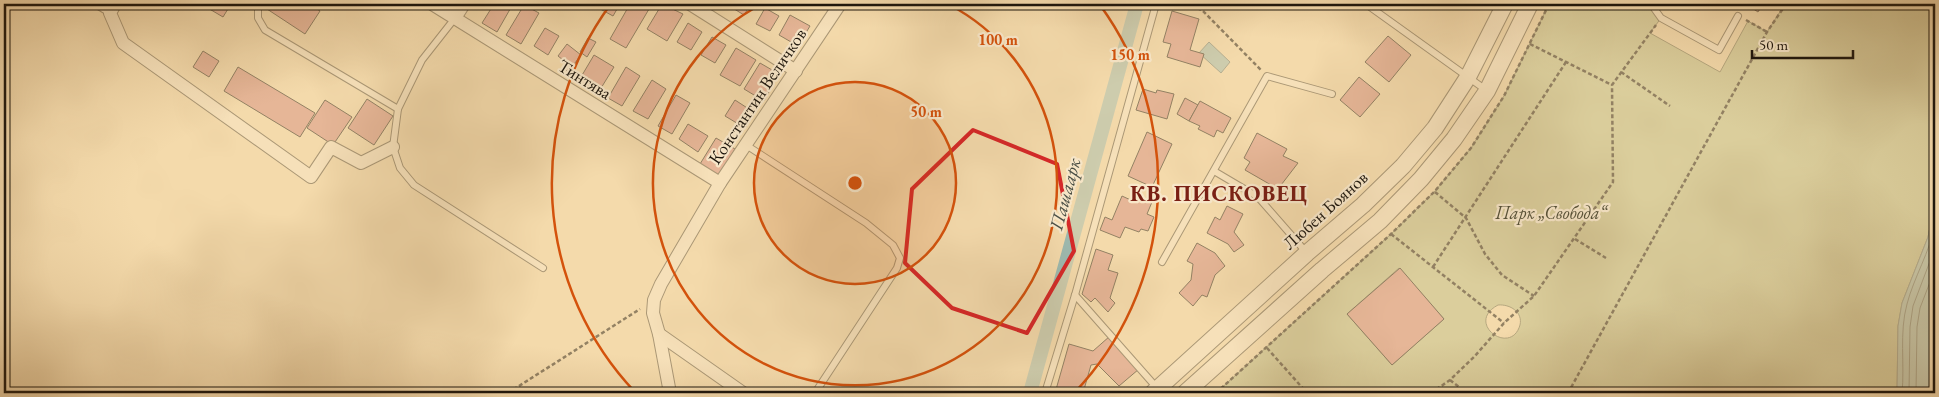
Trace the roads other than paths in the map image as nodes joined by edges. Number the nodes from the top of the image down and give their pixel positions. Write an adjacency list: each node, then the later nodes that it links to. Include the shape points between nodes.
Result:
1 (95, 4): 12 (lane)
2 (258, 4): 19 (lane, via 258,18 266,30)
3 (432, 4): 14 (street, Тинтява)
4 (464, 4): 14 (street)
5 (690, 4): 15 (street)
6 (840, 4): 15 (street, Константин Величков)
7 (1156, 4): 28 (lane)
8 (1366, 4): 16 (lane)
9 (1505, 4): 16 (street, Любен Боянов)
10 (1530, 4): 17 (street)
11 (1651, 4): 13 (lane, via 1661,18 1719,50)
12 (113, 8): 21 (street, via 123,43 311,177 331,147 361,163)
13 (1738, 16)
14 (455, 18): 19 (lane, via 422,60); 23 (street, Тинтява)
15 (796, 71): 20 (street, Константин Величков)
16 (1468, 77): 17 (lane); 24 (street, Любен Боянов, via 1435,128 1403,166)
17 (1487, 91): 27 (street, via 1421,179 1380,221)
18 (1332, 94): 22 (lane, via 1268,76)
19 (398, 109): 21 (lane)
20 (746, 146): 23 (street, Константин Величков); 33 (lane, via 866,223 893,245 900,258 897,268)
21 (394, 147): 26 (lane, via 400,168 414,185)
22 (1214, 170): 24 (lane, via 1258,197); 25 (lane)
23 (720, 183): 29 (street, Константин Величков, via 654,300 653,312)
24 (1307, 253): 27 (street); 30 (street, Любен Боянов)
25 (1162, 262)
26 (543, 268)
27 (1322, 270): 35 (street)
28 (1075, 295): 30 (lane); 34 (lane)
29 (659, 334): 31 (street); 32 (street)
30 (1156, 391)
31 (670, 393)
32 (743, 393)
33 (815, 393)
34 (1045, 393)
35 (1185, 393)

